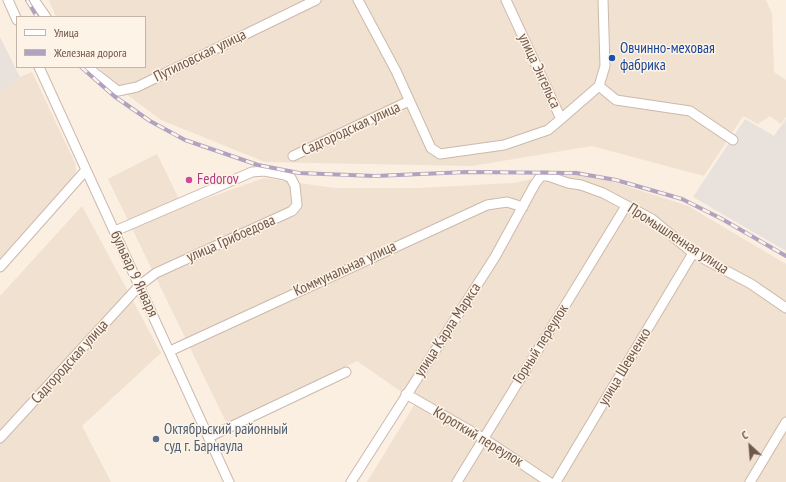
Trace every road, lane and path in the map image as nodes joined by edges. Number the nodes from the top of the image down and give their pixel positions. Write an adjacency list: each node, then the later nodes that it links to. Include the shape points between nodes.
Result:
1 (8, 0): 8 (street)
2 (34, 0): 7 (street)
3 (316, 0): 10 (street, Путиловская улица, via 137,86 118,91)
4 (358, 0): 12 (street)
5 (506, 0): 13 (street, улица Энгельса)
6 (603, 0): 11 (street, via 605,66)
7 (45, 16)
8 (16, 18)
9 (39, 68): 16 (street, бульвар 9 Января)
10 (88, 68)
11 (599, 86): 13 (street, улица Энгельса); 14 (street, via 616,100 690,111)
12 (409, 101): 13 (street, via 431,148 440,154 504,146 548,130); 15 (street, Садгородская улица)
13 (561, 119)
14 (733, 140)
15 (293, 156)
16 (86, 170): 20 (street, бульвар 9 Января); 22 (street)
17 (541, 176): 18 (street, Промышленная улица, via 582,185); 19 (street, улица Карла Маркса, via 534,184)
18 (626, 206): 21 (street, Промышленная улица, via 652,219); 31 (street, Горный переулок)
19 (523, 207): 25 (street, Коммунальная улица, via 507,202 487,205); 27 (street, улица Карла Маркса, via 495,257)
20 (115, 231): 23 (street, бульвар 9 Января); 23 (street, улица Грибоедова, via 252,172 274,172 291,178 295,186 297,205 292,211 156,273)
21 (693, 252): 24 (street, Промышленная улица, via 751,284); 36 (street, улица Шевченко)
22 (0, 267)
23 (140, 285): 25 (street, бульвар 9 Января); 30 (street, Садгородская улица)
24 (786, 308)
25 (170, 351): 29 (street, бульвар 9 Января)
26 (346, 372): 29 (street)
27 (406, 394): 31 (street, Короткий переулок); 33 (street, улица Карла Маркса)
28 (786, 422): 37 (street)
29 (209, 437): 32 (street, бульвар 9 Января)
30 (0, 438)
31 (483, 438): 34 (street, Горный переулок); 35 (street, Короткий переулок)
32 (226, 481)
33 (351, 482)
34 (457, 482)
35 (550, 482)
36 (556, 482)
37 (750, 482)

